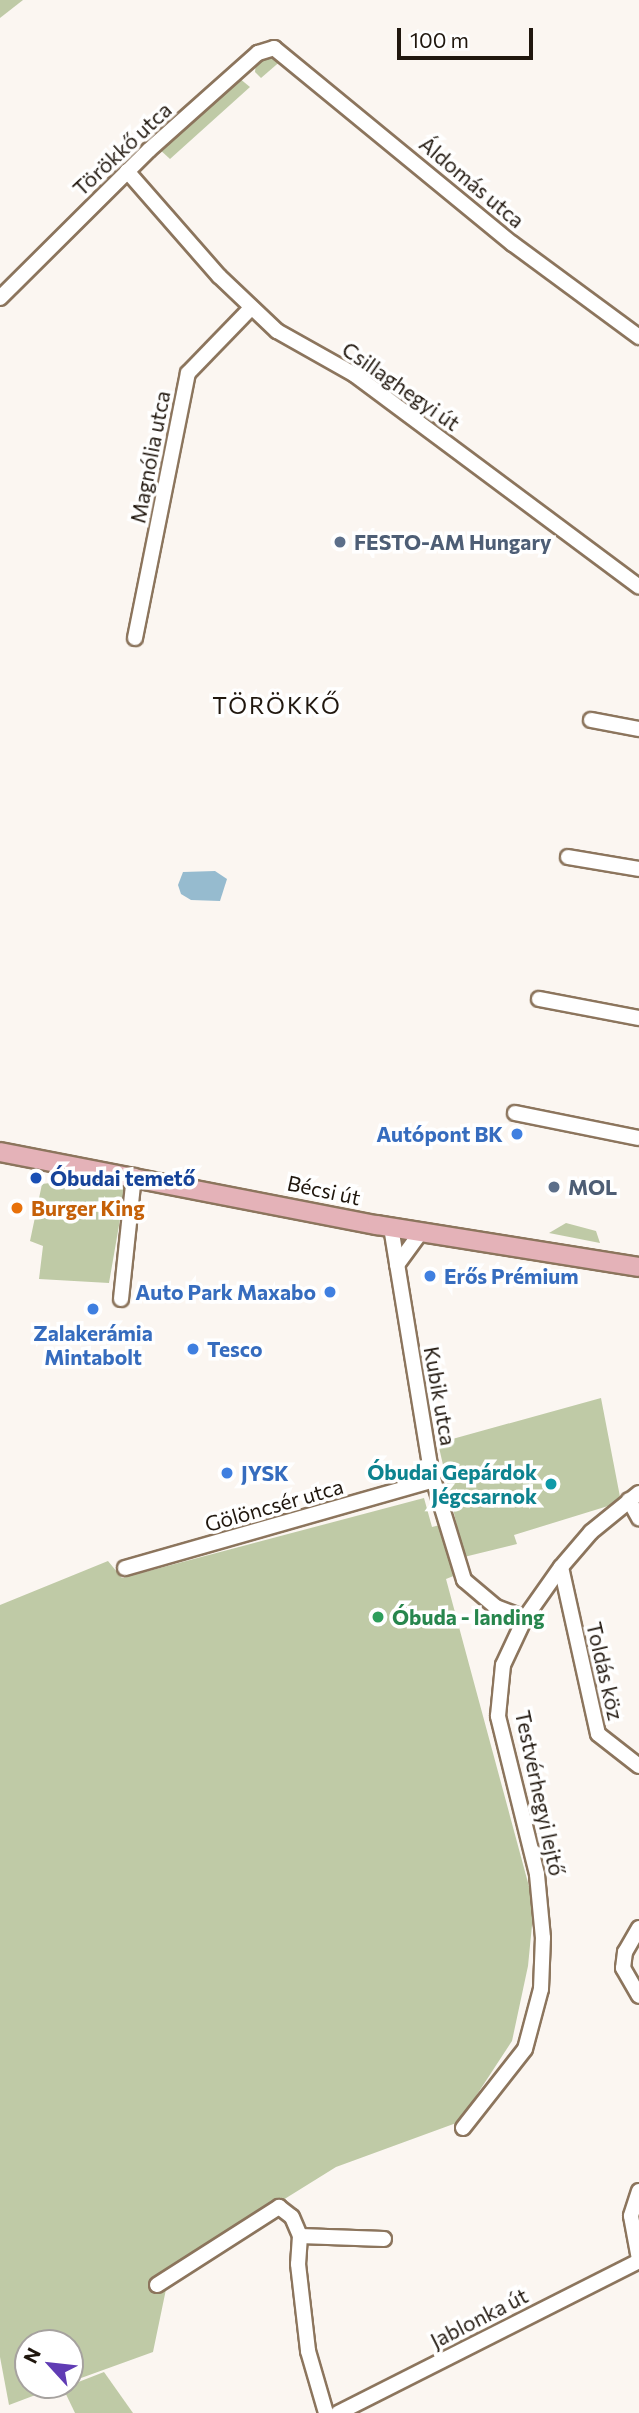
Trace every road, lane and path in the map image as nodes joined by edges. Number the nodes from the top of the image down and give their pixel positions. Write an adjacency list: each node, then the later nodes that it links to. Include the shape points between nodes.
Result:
1 (284, 52): 2 (street, Törökkő utca, via 274,48 258,52); 5 (street, Áldomás utca, via 513,244)
2 (127, 171): 3 (street, Törökkő utca); 4 (street, Csillaghegyi út)
3 (0, 298)
4 (251, 308): 6 (street, Csillaghegyi út, via 293,343 355,375); 7 (street, Magnólia utca, via 188,373)
5 (639, 337)
6 (639, 587)
7 (135, 638)
8 (591, 720): 9 (street)
9 (639, 729)
10 (568, 857): 11 (street)
11 (639, 869)
12 (539, 999): 13 (street)
13 (639, 1018)
14 (515, 1113): 15 (street)
15 (639, 1138)
16 (0, 1152): 17 (main road, Bécsi út)
17 (134, 1176): 18 (main road, Bécsi út); 22 (street)
18 (391, 1227): 19 (main road, Bécsi út); 20 (street, Kubik utca)
19 (421, 1232): 20 (street); 21 (main road, Bécsi út)
20 (397, 1265): 23 (street, Kubik utca)
21 (639, 1267)
22 (121, 1299)
23 (433, 1480): 27 (street, Gölöncsér utca); 28 (street, Kubik utca, via 464,1580 496,1607)
24 (634, 1496): 25 (street); 26 (street, Testvérhegyi lejtő, via 591,1532)
25 (639, 1518)
26 (561, 1567): 28 (street, Testvérhegyi lejtő); 29 (street, Toldás köz, via 598,1734)
27 (125, 1568)
28 (525, 1618): 32 (street, Testvérhegyi lejtő, via 503,1665 498,1716 537,1874 543,1938 541,1989 525,2049)
29 (639, 1766)
30 (639, 1928): 31 (street, via 625,1952 623,1968)
31 (639, 1996)
32 (463, 2128)
33 (639, 2192): 36 (street, via 631,2216)
34 (300, 2236): 35 (street); 37 (street, via 292,2217 279,2207); 38 (street, via 298,2264 308,2351)
35 (384, 2239)
36 (639, 2260): 39 (street, Jablonka út)
37 (157, 2285)
38 (326, 2413)
39 (338, 2413)

